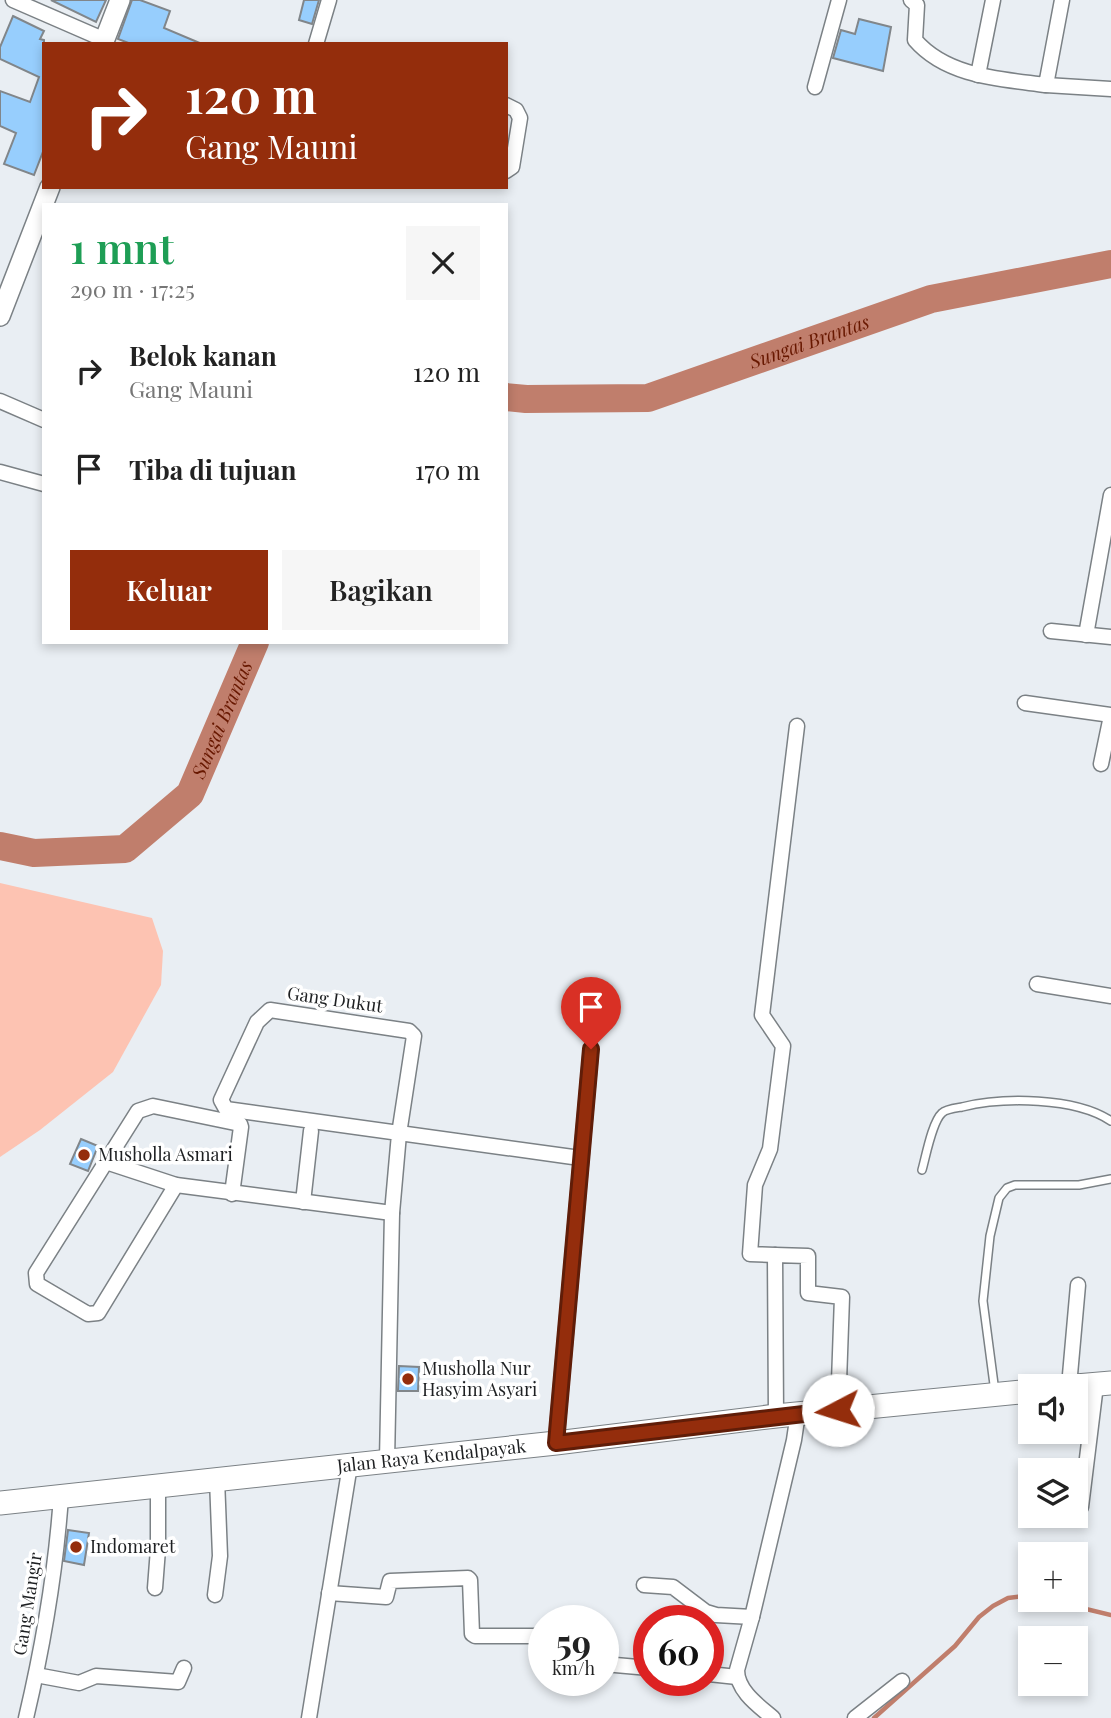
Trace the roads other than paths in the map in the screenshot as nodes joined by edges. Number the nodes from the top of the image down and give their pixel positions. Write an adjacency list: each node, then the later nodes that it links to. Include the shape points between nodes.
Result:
1 (13, 0): 8 (street)
2 (120, 0): 8 (main road)
3 (329, 0): 9 (street)
4 (839, 0): 12 (street)
5 (911, 0): 10 (street, via 917,5 915,40 935,56)
6 (993, 0): 10 (street)
7 (1062, 0): 11 (street)
8 (104, 42)
9 (317, 42)
10 (978, 75): 11 (street)
11 (1046, 85): 13 (street)
12 (815, 87)
13 (1111, 89)
14 (508, 106): 15 (street, via 520,118)
15 (508, 170)
16 (42, 208): 17 (main road)
17 (0, 316)
18 (0, 401): 19 (street)
19 (42, 419)
20 (0, 472): 21 (street)
21 (42, 483)
22 (1111, 495): 24 (street)
23 (1051, 631): 24 (street)
24 (1086, 635): 25 (street)
25 (1111, 637)
26 (1025, 703): 27 (street)
27 (1111, 716): 29 (street)
28 (797, 726): 44 (street, via 762,1015 783,1046 770,1149 755,1185 750,1254)
29 (1101, 764)
30 (1037, 984): 31 (street)
31 (1111, 996)
32 (591, 1049): 36 (street)
33 (1111, 1121): 38 (lane, via 1101,1114 1018,1099 952,1109 936,1121)
34 (311, 1130): 42 (street)
35 (400, 1134): 35 (street, Gang Dukut, via 226,1109 221,1100 257,1022 270,1010 409,1031 414,1042); 36 (street); 43 (street)
36 (580, 1158): 52 (street)
37 (106, 1162): 40 (street); 40 (street, via 35,1279 88,1314 99,1314); 41 (street, via 138,1111 145,1108 235,1121 241,1127)
38 (922, 1170)
39 (1111, 1179): 49 (lane, via 1079,1185 1015,1185 999,1198 984,1301)
40 (176, 1185): 41 (street)
41 (232, 1194): 42 (street)
42 (303, 1202): 43 (street)
43 (392, 1213): 54 (street)
44 (775, 1255): 50 (street, via 808,1256 808,1293 842,1297); 51 (street)
45 (1078, 1286): 46 (street)
46 (1070, 1374)
47 (1095, 1385): 53 (street)
48 (1018, 1392): 49 (main road, Jalan Raya Kendalpayak)
49 (995, 1394): 50 (main road, Jalan Raya Kendalpayak)
50 (838, 1410): 51 (main road, Jalan Raya Kendalpayak)
51 (787, 1414): 52 (main road, Jalan Raya Kendalpayak); 64 (street, via 793,1440)
52 (556, 1443): 54 (main road, Jalan Raya Kendalpayak)
53 (1086, 1458)
54 (387, 1461): 55 (main road, Jalan Raya Kendalpayak)
55 (350, 1465): 56 (main road, Jalan Raya Kendalpayak); 62 (street)
56 (217, 1479): 57 (main road, Jalan Raya Kendalpayak); 63 (street, via 220,1556)
57 (158, 1486): 58 (main road, Jalan Raya Kendalpayak); 61 (street)
58 (61, 1496): 59 (main road, Jalan Raya Kendalpayak); 67 (street, Gang Mangir)
59 (0, 1503)
60 (644, 1585): 64 (street, via 673,1587 716,1615)
61 (155, 1588)
62 (329, 1593): 65 (street, via 386,1597 390,1581 468,1578 472,1634); 72 (street)
63 (215, 1595)
64 (752, 1617): 69 (street)
65 (528, 1636)
66 (184, 1668): 67 (street, via 178,1682 96,1676 79,1683)
67 (36, 1675): 71 (street, Gang Mangir)
68 (724, 1676): 69 (street)
69 (737, 1677): 73 (street)
70 (902, 1681): 74 (street)
71 (26, 1718)
72 (309, 1718)
73 (773, 1718)
74 (855, 1718)

